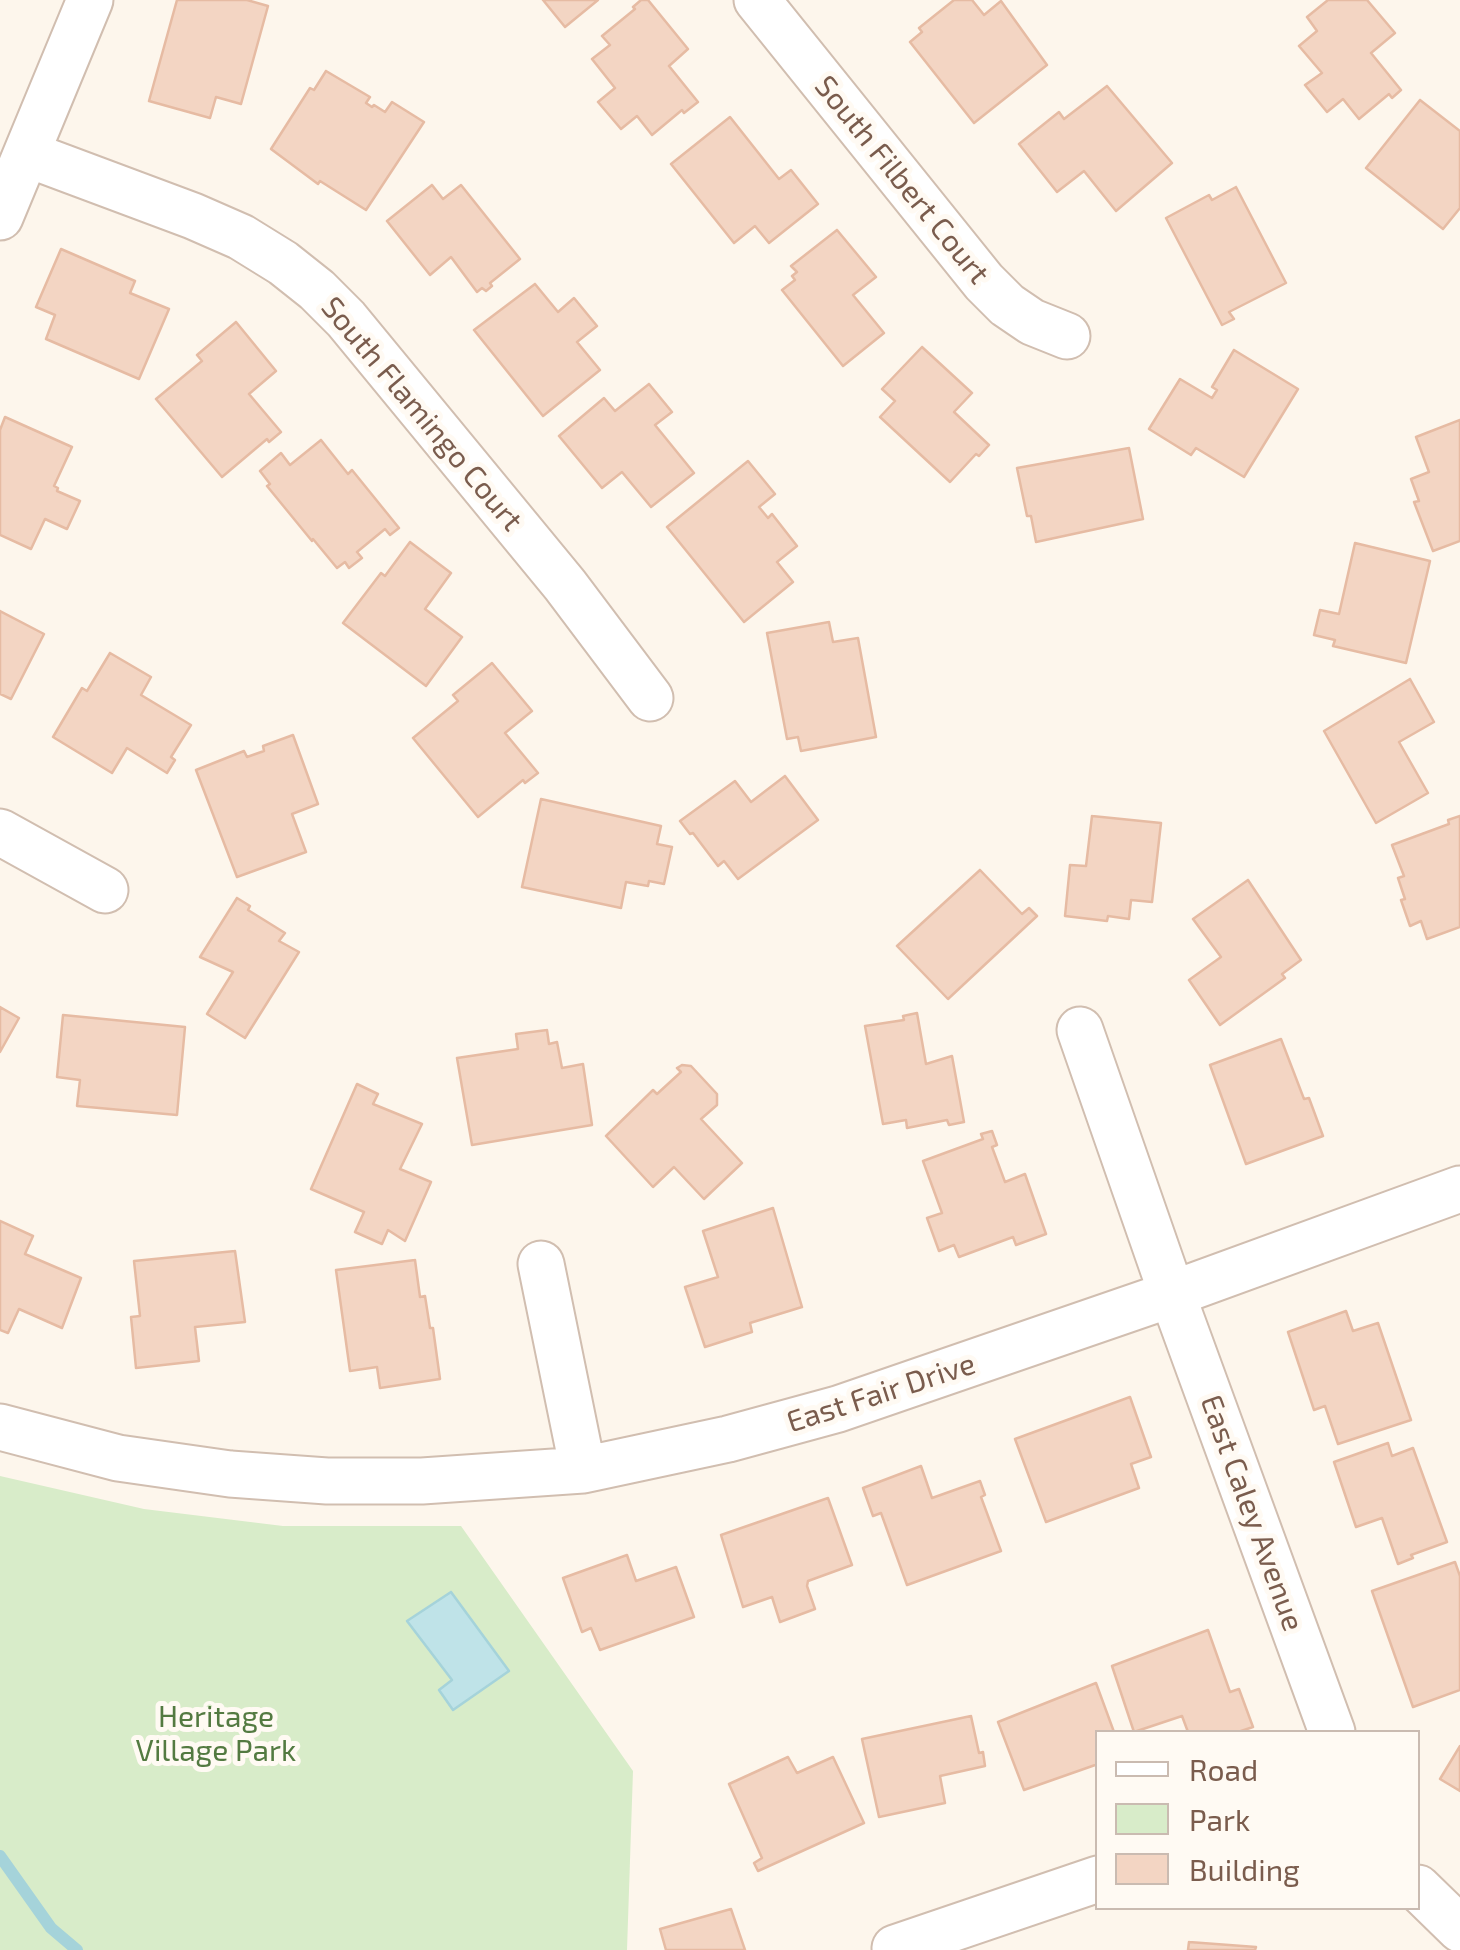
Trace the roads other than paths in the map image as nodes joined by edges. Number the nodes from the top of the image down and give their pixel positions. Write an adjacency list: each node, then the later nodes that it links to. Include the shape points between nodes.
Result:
1 (90, 0): 3 (street)
2 (757, 0): 5 (street, South Filbert Court, via 984,282 1007,306)
3 (27, 154): 4 (street); 6 (street, South Flamingo Court, via 241,237 317,290 565,585)
4 (0, 217)
5 (1068, 336)
6 (650, 698)
7 (0, 832): 8 (street)
8 (105, 890)
9 (1080, 1030): 12 (street)
10 (1460, 1189): 12 (street, East Fair Drive)
11 (542, 1264): 14 (street)
12 (1172, 1294): 14 (street, East Fair Drive, via 838,1410); 15 (street, East Caley Avenue)
13 (0, 1427): 14 (street, East Fair Drive, via 118,1458 250,1476 422,1481)
14 (583, 1470)
15 (1331, 1730)
16 (1095, 1880): 19 (street)
17 (1420, 1890): 18 (street)
18 (1460, 1929)
19 (895, 1948)

